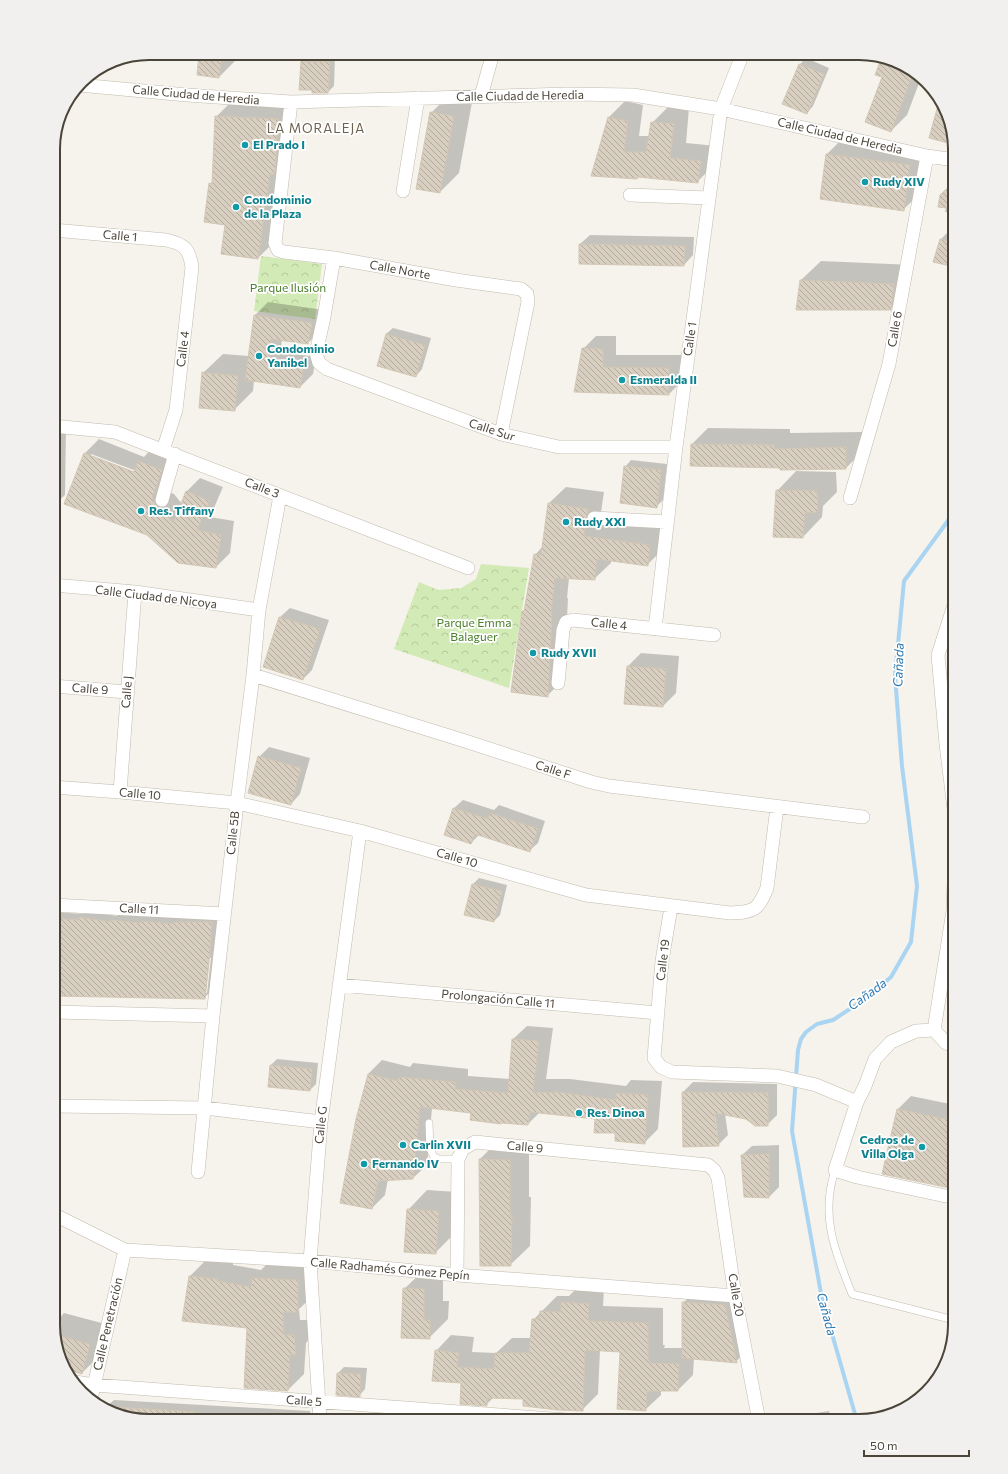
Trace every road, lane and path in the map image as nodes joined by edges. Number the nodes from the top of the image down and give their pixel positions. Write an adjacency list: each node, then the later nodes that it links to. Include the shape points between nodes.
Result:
1 (491, 60): 4 (street)
2 (741, 60): 7 (street, Calle 1)
3 (86, 86): 6 (street, Calle Ciudad de Heredia)
4 (481, 96): 5 (street, Calle Ciudad de Heredia); 7 (street, Calle Ciudad de Heredia, via 633,95)
5 (418, 98): 6 (street, Calle Ciudad de Heredia); 10 (street)
6 (291, 102): 15 (street, Calle Norte, via 275,243 278,250 284,252)
7 (721, 109): 8 (street, Calle Ciudad de Heredia); 12 (street, Calle 1)
8 (926, 156): 9 (street, Calle Ciudad de Heredia); 21 (street, Calle 6, via 889,364)
9 (948, 159)
10 (403, 191)
11 (630, 195): 12 (street)
12 (709, 198): 18 (street, Calle 1)
13 (60, 231): 14 (street, Calle 1, via 166,240)
14 (186, 248): 19 (street, Calle 4, via 192,267)
15 (334, 258): 17 (street, Calle Sur, via 316,353 319,363 326,369); 17 (street, Calle Norte, via 521,289 527,294 528,302)
16 (60, 427): 19 (street, Calle 3, via 111,431)
17 (501, 434): 18 (street, Calle Sur, via 559,447)
18 (676, 447): 24 (street, Calle 1)
19 (169, 452): 20 (street, Calle 3); 22 (street, Calle 4)
20 (280, 496): 25 (street, Calle 3); 28 (street, Calle 5B)
21 (850, 498)
22 (162, 500)
23 (594, 518): 24 (street)
24 (667, 522): 30 (street, Calle 1)
25 (468, 568)
26 (60, 586): 27 (street, Calle Ciudad de Nicoya)
27 (135, 592): 28 (street, Calle Ciudad de Nicoya); 35 (street, Calle J)
28 (259, 610): 32 (street, Calle 5B)
29 (948, 624): 36 (street, via 938,655)
30 (655, 629): 31 (street, Calle 4); 33 (street, Calle 4, via 573,620 566,622)
31 (714, 635)
32 (253, 674): 39 (street, Calle 5B); 40 (street, Calle F, via 591,782)
33 (558, 683)
34 (60, 687): 35 (street, Calle 9)
35 (127, 692): 38 (street, Calle J)
36 (948, 760)
37 (60, 788): 38 (street, Calle 10)
38 (120, 792): 39 (street, Calle 10)
39 (237, 803): 42 (street, Calle 10); 45 (street, Calle 5B)
40 (777, 807): 41 (street, Calle F); 44 (street, Calle 10, via 767,888 756,909 730,914)
41 (863, 817)
42 (360, 831): 44 (street, Calle 10, via 586,895); 47 (street, Calle G)
43 (60, 905): 45 (street, Calle 11)
44 (671, 907): 49 (street, Calle 19, via 662,961)
45 (224, 914): 50 (street, Calle 5B)
46 (948, 937): 51 (street)
47 (339, 985): 49 (street, Prolongación Calle 11); 56 (street, Calle G)
48 (60, 1012): 50 (street)
49 (658, 1013): 53 (street, Calle 19, via 654,1058 661,1067 672,1072 777,1076 816,1085)
50 (213, 1016): 55 (street, Calle 5B)
51 (934, 1030): 52 (street); 53 (street, via 916,1031 891,1042 875,1059)
52 (948, 1044)
53 (857, 1102): 60 (street)
54 (60, 1106): 55 (street)
55 (205, 1108): 56 (street); 61 (street, Calle 5B)
56 (321, 1122): 65 (street, Calle G)
57 (429, 1123): 58 (lane, via 430,1149 434,1157)
58 (458, 1159): 59 (street, Calle 9, via 464,1149 475,1142 708,1165); 66 (street)
59 (714, 1170): 67 (street, Calle 20, via 718,1178)
60 (835, 1170): 62 (street); 68 (lane, via 831,1183 829,1218 833,1245 852,1294)
61 (198, 1172)
62 (948, 1196)
63 (60, 1218): 64 (street, Calle Radhamés Gómez Pepín)
64 (125, 1250): 65 (street, Calle Radhamés Gómez Pepín); 70 (street, Calle Penetración)
65 (310, 1262): 66 (street, Calle Radhamés Gómez Pepín); 72 (street, Calle G)
66 (458, 1275): 67 (street, Calle Radhamés Gómez Pepín)
67 (735, 1296): 75 (street, Calle 20)
68 (948, 1318)
69 (82, 1383): 70 (street, Calle 5)
70 (94, 1385): 71 (street, Calle Penetración); 72 (street, Calle 5)
71 (92, 1393)
72 (319, 1402): 73 (street, Calle G); 74 (street, Calle 5)
73 (320, 1414)
74 (435, 1414)
75 (758, 1414)

